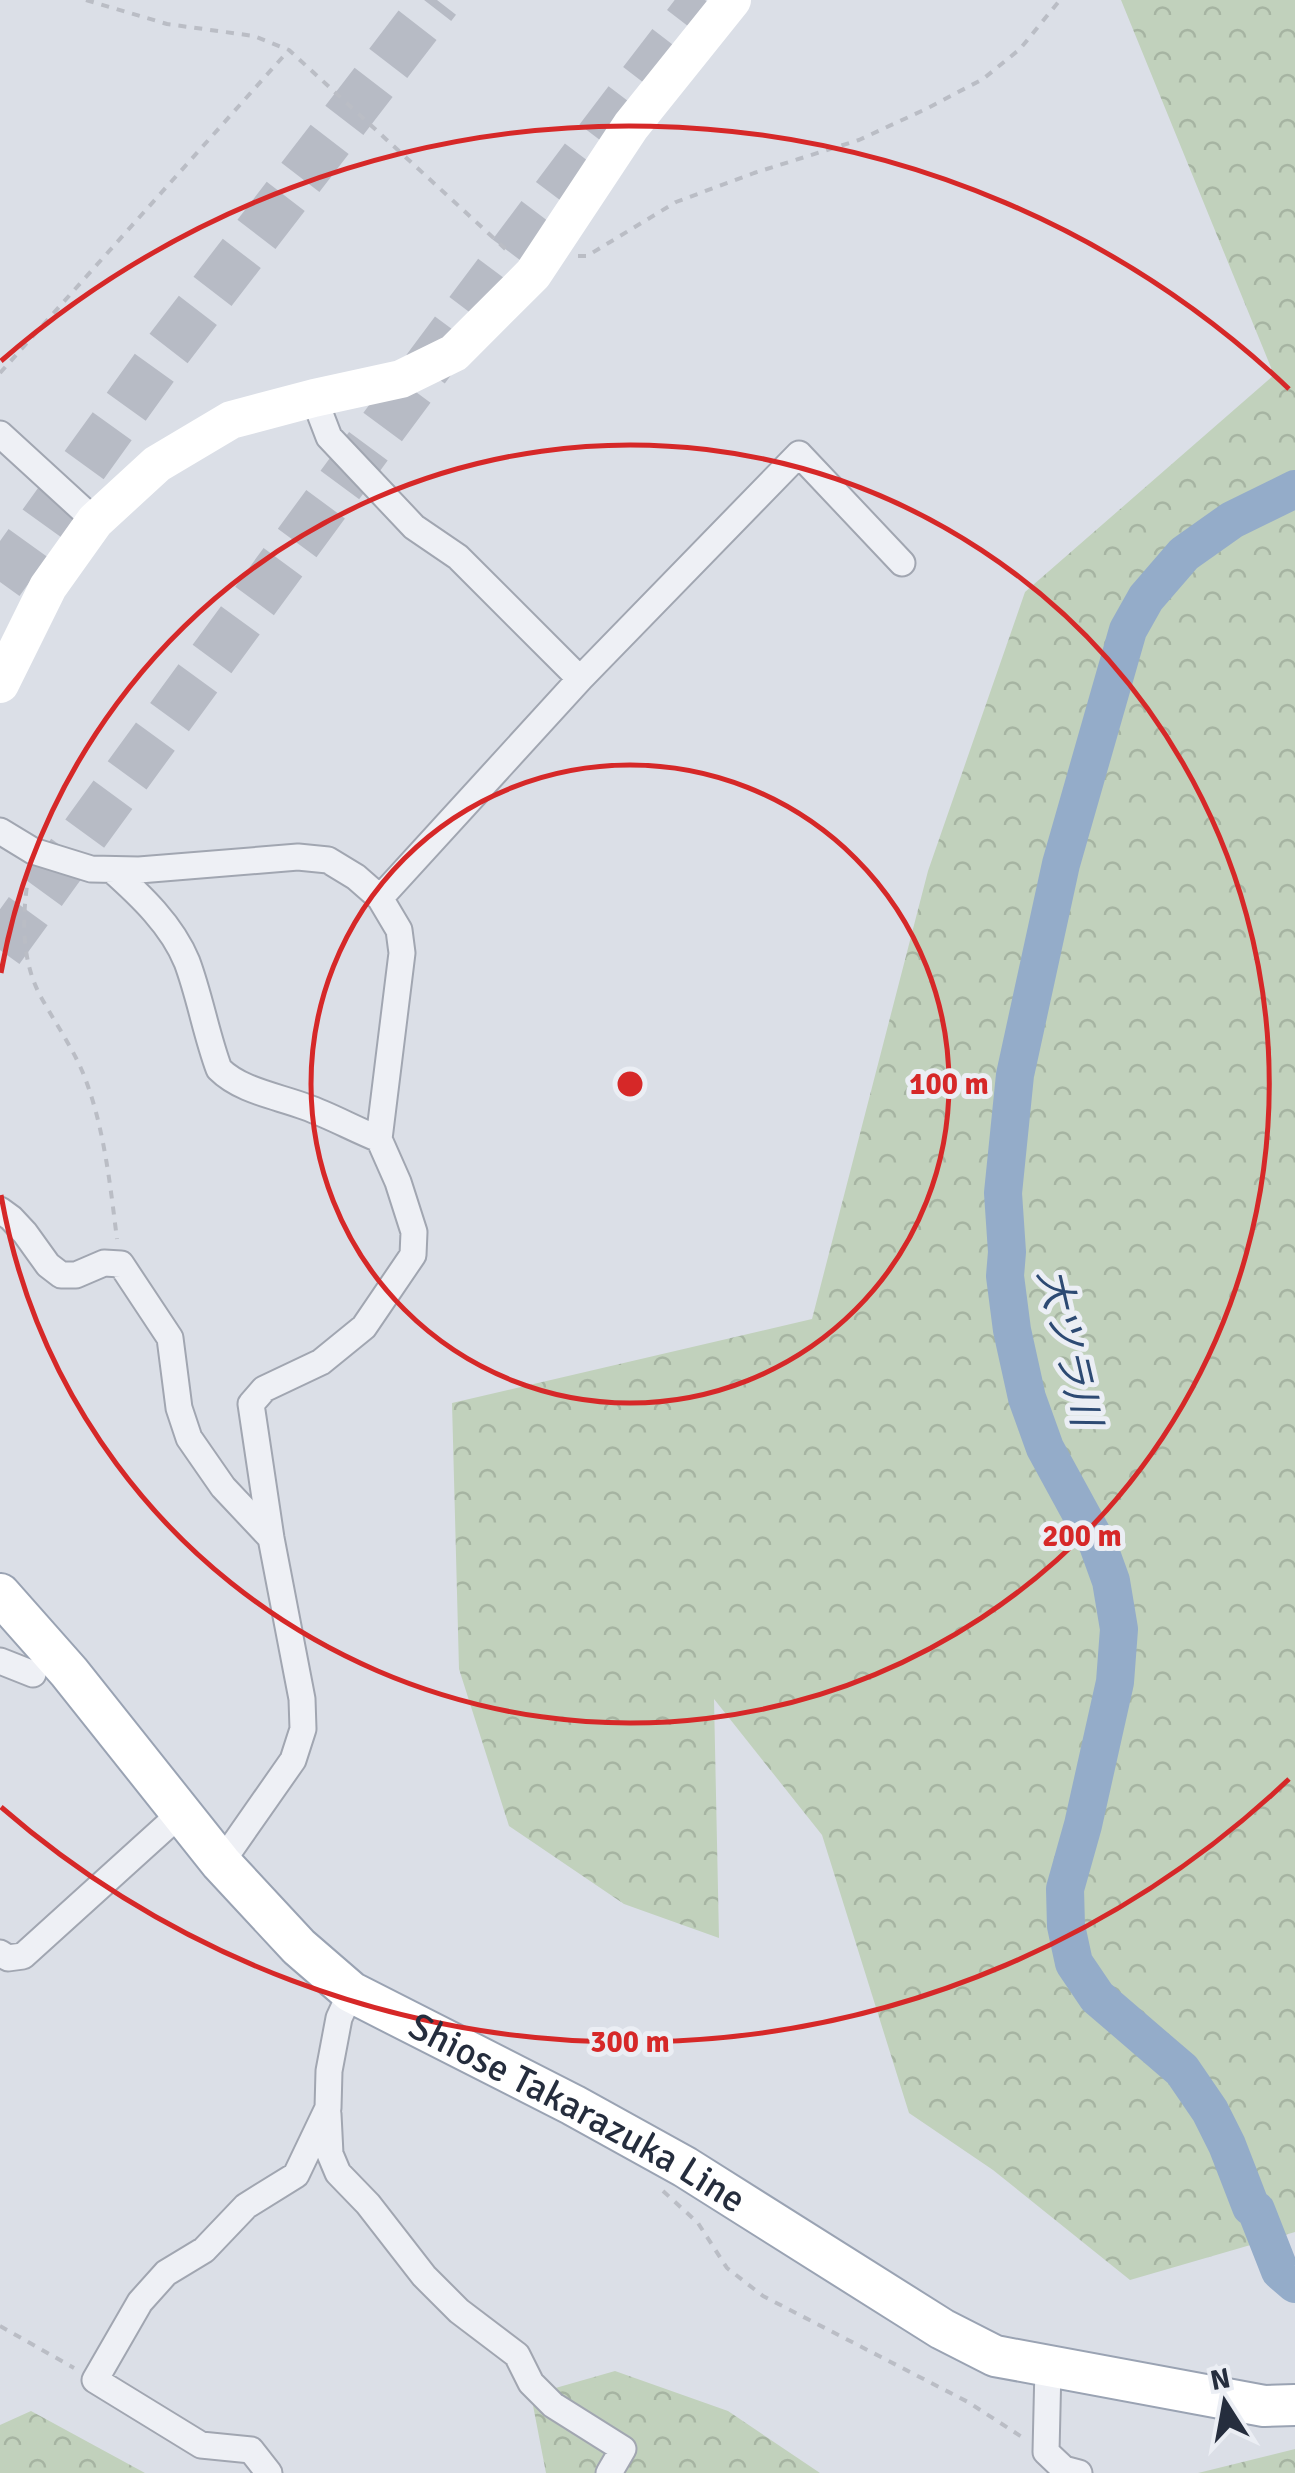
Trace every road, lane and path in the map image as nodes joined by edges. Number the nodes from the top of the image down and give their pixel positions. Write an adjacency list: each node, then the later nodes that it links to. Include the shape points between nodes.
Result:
1 (86, 0): 4 (path, via 167,24 254,36)
2 (732, 0): 5 (main road, via 631,126)
3 (1060, 0): 5 (path, via 1020,49 984,79 928,108 859,140 676,202 587,256)
4 (288, 50): 5 (path); 6 (path)
5 (538, 266): 7 (main road, via 454,352 401,380)
6 (0, 374)
7 (314, 398): 9 (main road, via 231,420 157,464); 11 (street, via 328,437 414,527 458,556)
8 (0, 434): 9 (street)
9 (95, 521): 12 (main road, via 48,587)
10 (902, 563): 11 (street, via 799,454)
11 (580, 679): 16 (street)
12 (0, 684)
13 (0, 831): 14 (street)
14 (33, 851): 15 (street); 19 (path, via 24,906 29,965 84,1075 108,1170)
15 (112, 870): 16 (street, via 328,860); 17 (street, via 141,896 185,957 219,1069 230,1080)
16 (380, 898): 17 (street, via 400,930 402,953)
17 (379, 1138): 20 (street, via 414,1232 413,1255 364,1328 251,1404)
18 (0, 1210): 19 (street, via 61,1275 104,1262)
19 (121, 1264): 20 (street, via 170,1338 189,1438)
20 (271, 1538): 25 (street, via 303,1729 292,1760)
21 (0, 1594): 24 (main road, Shiose Takarazuka Line)
22 (0, 1661): 23 (street)
23 (33, 1674)
24 (181, 1813): 25 (main road, Shiose Takarazuka Line); 26 (street, via 22,1956)
25 (221, 1863): 27 (main road, Shiose Takarazuka Line)
26 (0, 1954)
27 (351, 1992): 28 (street, via 339,2018); 29 (main road, Shiose Takarazuka Line)
28 (328, 2108): 32 (street, via 296,2175 246,2206 204,2250 166,2273 140,2302); 36 (street, via 330,2154 338,2172 424,2276 517,2355 531,2383 623,2449)
29 (647, 2146): 31 (main road, Shiose Takarazuka Line, via 942,2329 996,2356); 34 (path, via 654,2182 698,2224 727,2268 763,2296 968,2402)
30 (0, 2326): 32 (path)
31 (1048, 2367): 33 (main road, Shiose Takarazuka Line, via 1264,2406); 34 (street)
32 (95, 2380): 35 (street, via 200,2445 251,2450)
33 (1295, 2405)
34 (1046, 2452): 37 (street)
35 (269, 2473)
36 (609, 2473)
37 (1079, 2473)

